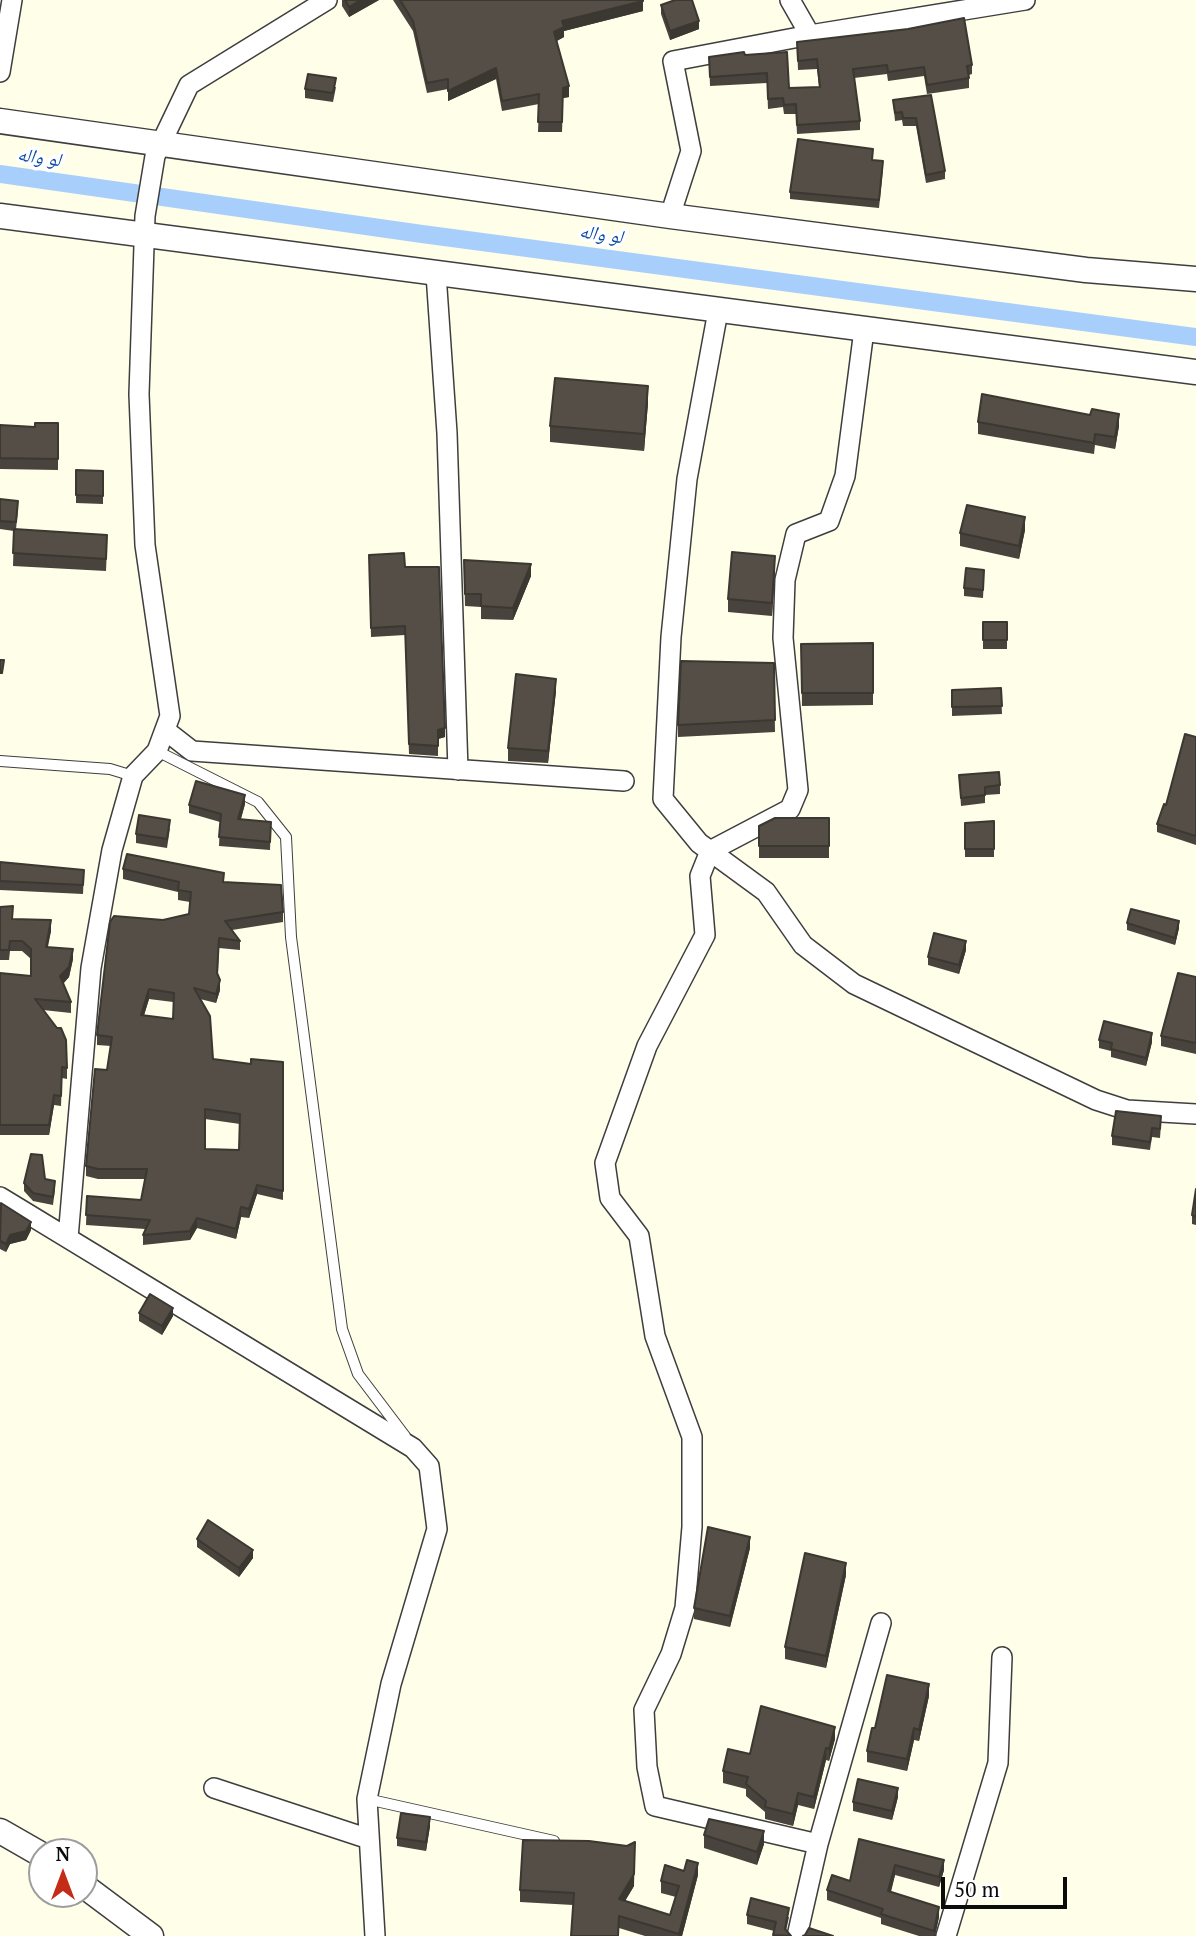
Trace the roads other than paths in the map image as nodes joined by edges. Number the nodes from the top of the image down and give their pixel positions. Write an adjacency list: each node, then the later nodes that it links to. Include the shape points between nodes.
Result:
1 (12, 0): 7 (street)
2 (327, 0): 9 (street, via 189,85)
3 (790, 0): 6 (street)
4 (1025, 0): 5 (street)
5 (974, 4): 6 (street)
6 (810, 34): 11 (street, via 673,61 691,151)
7 (0, 72)
8 (0, 121): 9 (street)
9 (157, 150): 11 (street); 12 (street)
10 (0, 216): 12 (street)
11 (670, 216): 14 (street, via 1086,270)
12 (144, 226): 13 (street); 18 (street, via 139,394 145,545 170,716)
13 (436, 274): 15 (street); 21 (street, via 447,433)
14 (1196, 279)
15 (718, 311): 16 (street); 24 (street, via 687,479 671,637 663,799)
16 (864, 330): 17 (street); 24 (street, via 845,476 829,520 796,534 785,580 783,638 798,790 790,810)
17 (1196, 372)
18 (165, 730): 19 (street); 21 (street, via 191,751)
19 (157, 751): 22 (street); 28 (lane, via 258,802 286,837 290,937 342,1328 358,1374)
20 (0, 761): 22 (lane, via 110,769)
21 (458, 770): 23 (street)
22 (134, 776): 27 (street, via 112,850 91,968)
23 (624, 781)
24 (710, 851): 25 (street, via 766,892 803,945 854,984 1096,1100 1127,1111); 36 (street, via 700,876 705,935 647,1046 605,1163 610,1198 639,1236 655,1336 692,1437 692,1527 684,1608 671,1654 643,1710 647,1767 655,1806)
25 (1196, 1114)
26 (0, 1197): 27 (street)
27 (68, 1238): 28 (street)
28 (413, 1448): 32 (street, via 429,1466 437,1529 391,1684)
29 (881, 1623): 36 (street)
30 (1002, 1657): 42 (street, via 998,1763)
31 (214, 1788): 34 (street)
32 (367, 1799): 34 (street); 35 (lane)
33 (0, 1831): 37 (street)
34 (369, 1839): 40 (street)
35 (563, 1842)
36 (818, 1844): 41 (street)
37 (28, 1847)
38 (98, 1896): 39 (street)
39 (151, 1936)
40 (375, 1936)
41 (797, 1936)
42 (946, 1936)

